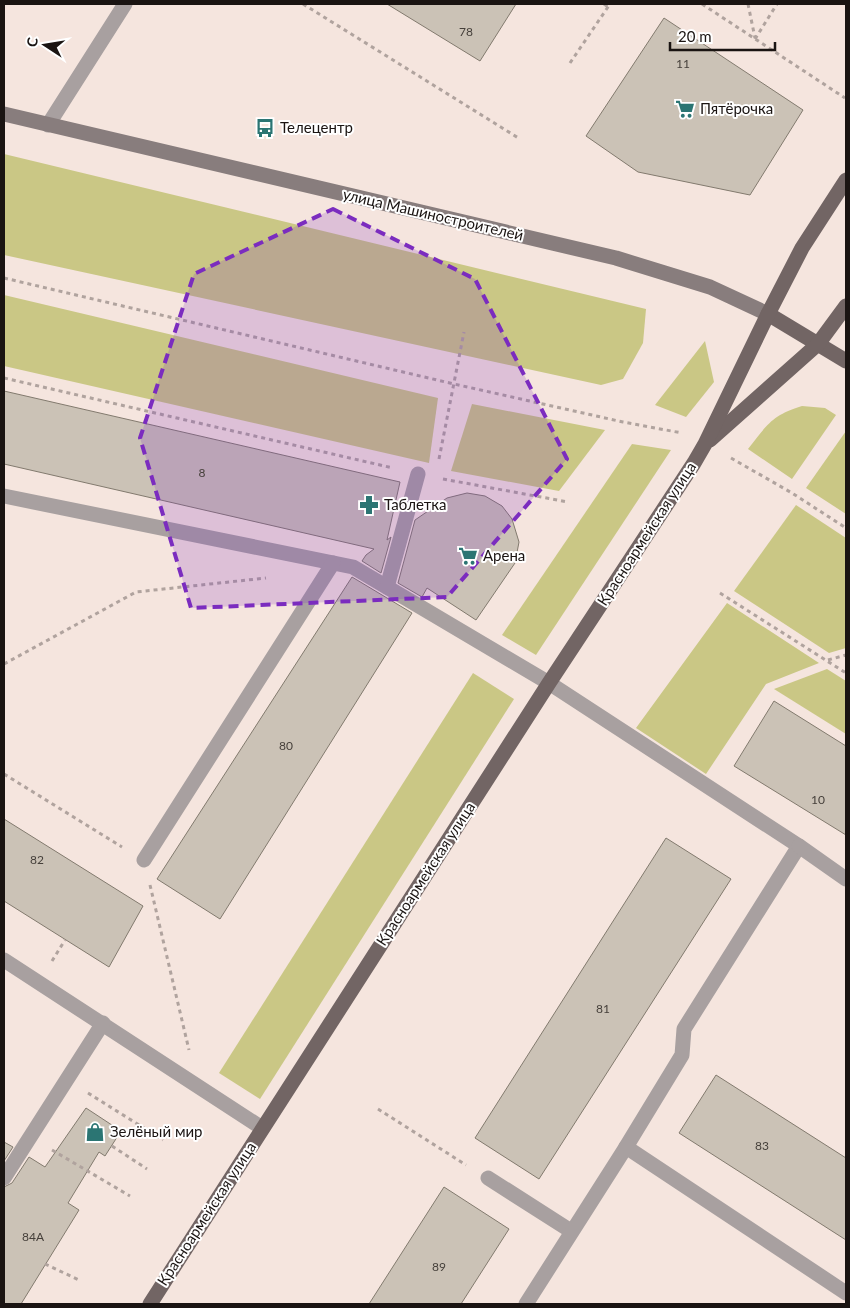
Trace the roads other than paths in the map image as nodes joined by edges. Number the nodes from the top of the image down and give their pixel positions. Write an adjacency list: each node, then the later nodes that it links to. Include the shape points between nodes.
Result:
1 (125, 4): 3 (lane)
2 (4, 114): 3 (main road, улица Машиностроителей)
3 (48, 125): 6 (main road, улица Машиностроителей, via 616,258 710,287)
4 (846, 180): 6 (main road, Красноармейская улица, via 802,248)
5 (846, 306): 7 (main road, Красноармейская улица)
6 (768, 314): 7 (main road, улица Машиностроителей); 9 (main road, Красноармейская улица)
7 (818, 344): 8 (main road, улица Машиностроителей); 9 (main road, Красноармейская улица)
8 (846, 361)
9 (705, 444): 14 (main road, Красноармейская улица)
10 (418, 474): 13 (lane)
11 (4, 496): 12 (lane)
12 (333, 563): 13 (lane, via 353,567); 16 (lane)
13 (388, 587): 14 (lane)
14 (549, 683): 15 (lane); 20 (main road, Красноармейская улица)
15 (799, 846): 17 (lane); 21 (lane, via 684,1029 682,1055)
16 (144, 860)
17 (846, 879)
18 (4, 960): 19 (lane)
19 (103, 1024): 20 (lane); 22 (lane)
20 (262, 1128): 26 (main road, Красноармейская улица)
21 (626, 1147): 24 (lane); 25 (lane)
22 (4, 1178)
23 (488, 1178): 24 (lane)
24 (572, 1231): 27 (lane)
25 (846, 1293)
26 (150, 1304)
27 (526, 1304)

